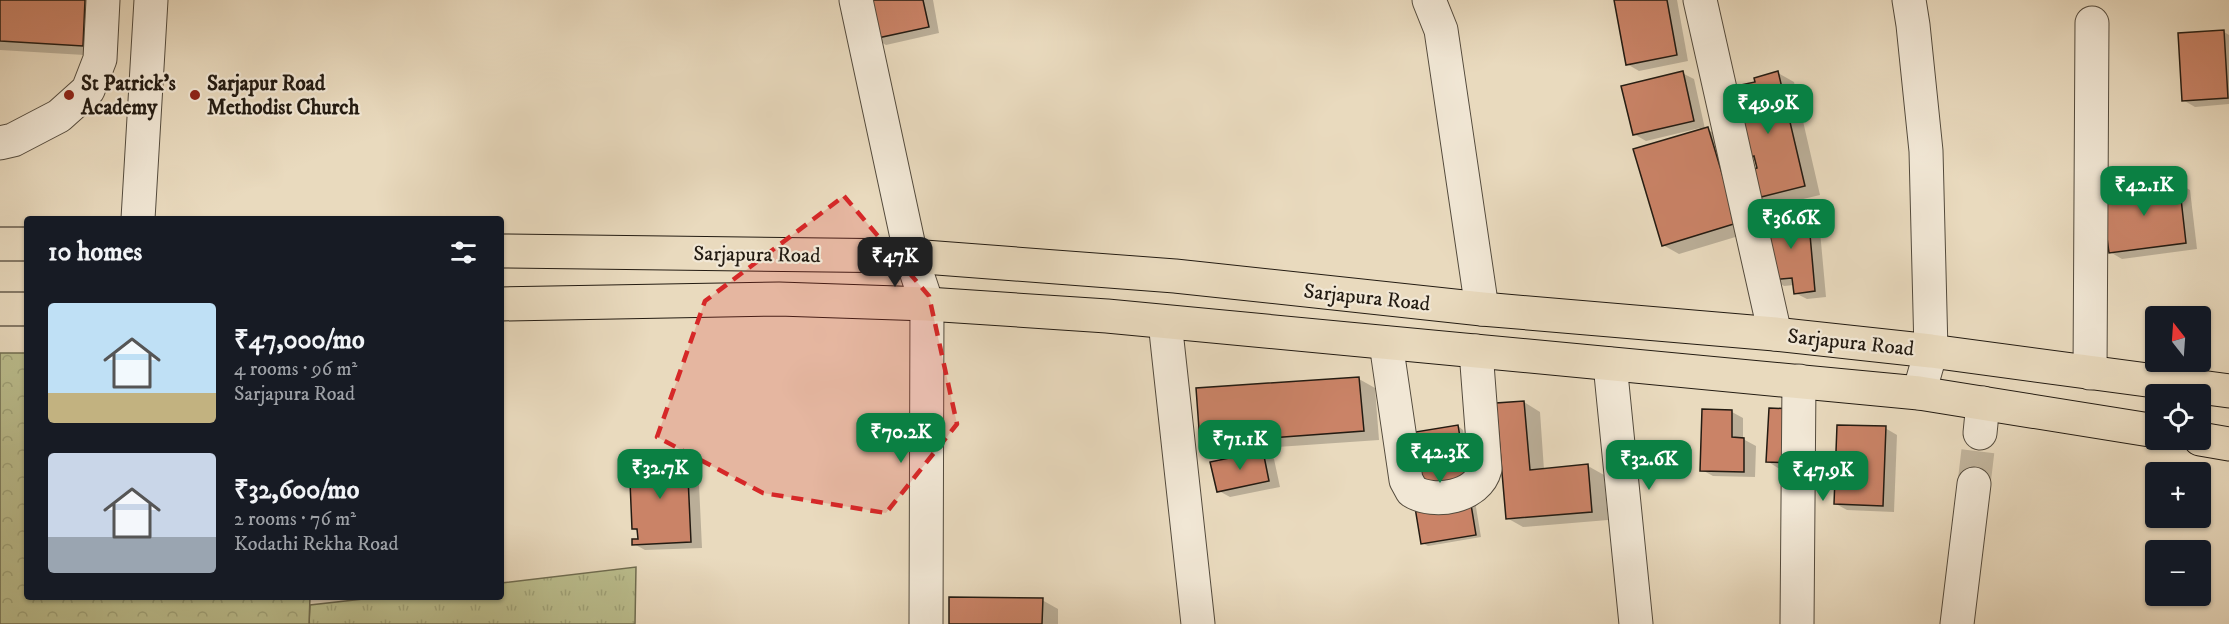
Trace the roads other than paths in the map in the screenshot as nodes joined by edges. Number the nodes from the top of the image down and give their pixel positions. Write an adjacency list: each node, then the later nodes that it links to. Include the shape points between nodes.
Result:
1 (103, 0): 8 (street, via 100,59 88,90 59,116)
2 (151, 0): 9 (street)
3 (856, 0): 13 (street)
4 (1429, 0): 18 (street, via 1441,30)
5 (1700, 0): 20 (street)
6 (1909, 0): 23 (street, via 1926,151)
7 (2092, 23): 25 (street)
8 (0, 143)
9 (138, 216)
10 (0, 243): 11 (main road)
11 (24, 244)
12 (504, 250): 13 (main road, Sarjapura Road)
13 (911, 256): 15 (street); 18 (main road, Sarjapura Road, via 1175,276)
14 (504, 304): 15 (main road, Sarjapura Road, via 779,299)
15 (927, 304): 19 (main road, Sarjapura Road); 33 (street)
16 (0, 309): 17 (main road)
17 (24, 309)
18 (1482, 309): 20 (main road, Sarjapura Road)
19 (1165, 322): 21 (main road, Sarjapura Road); 34 (street)
20 (1775, 334): 23 (main road, Sarjapura Road)
21 (1386, 343): 22 (main road, Sarjapura Road); 22 (street, via 1408,487 1432,499 1466,491 1484,474)
22 (1476, 351): 24 (main road, Sarjapura Road)
23 (1931, 351): 25 (main road, Sarjapura Road); 28 (street)
24 (1610, 364): 26 (main road, Sarjapura Road); 35 (street)
25 (2090, 372): 27 (main road, Sarjapura Road)
26 (1799, 381): 28 (main road, Sarjapura Road); 36 (street)
27 (2229, 392)
28 (1919, 393): 29 (main road, Sarjapura Road, via 1982,418)
29 (2145, 430)
30 (2211, 441): 31 (main road)
31 (2229, 444)
32 (1974, 484): 37 (street)
33 (926, 624)
34 (1198, 624)
35 (1636, 624)
36 (1797, 624)
37 (1957, 624)

